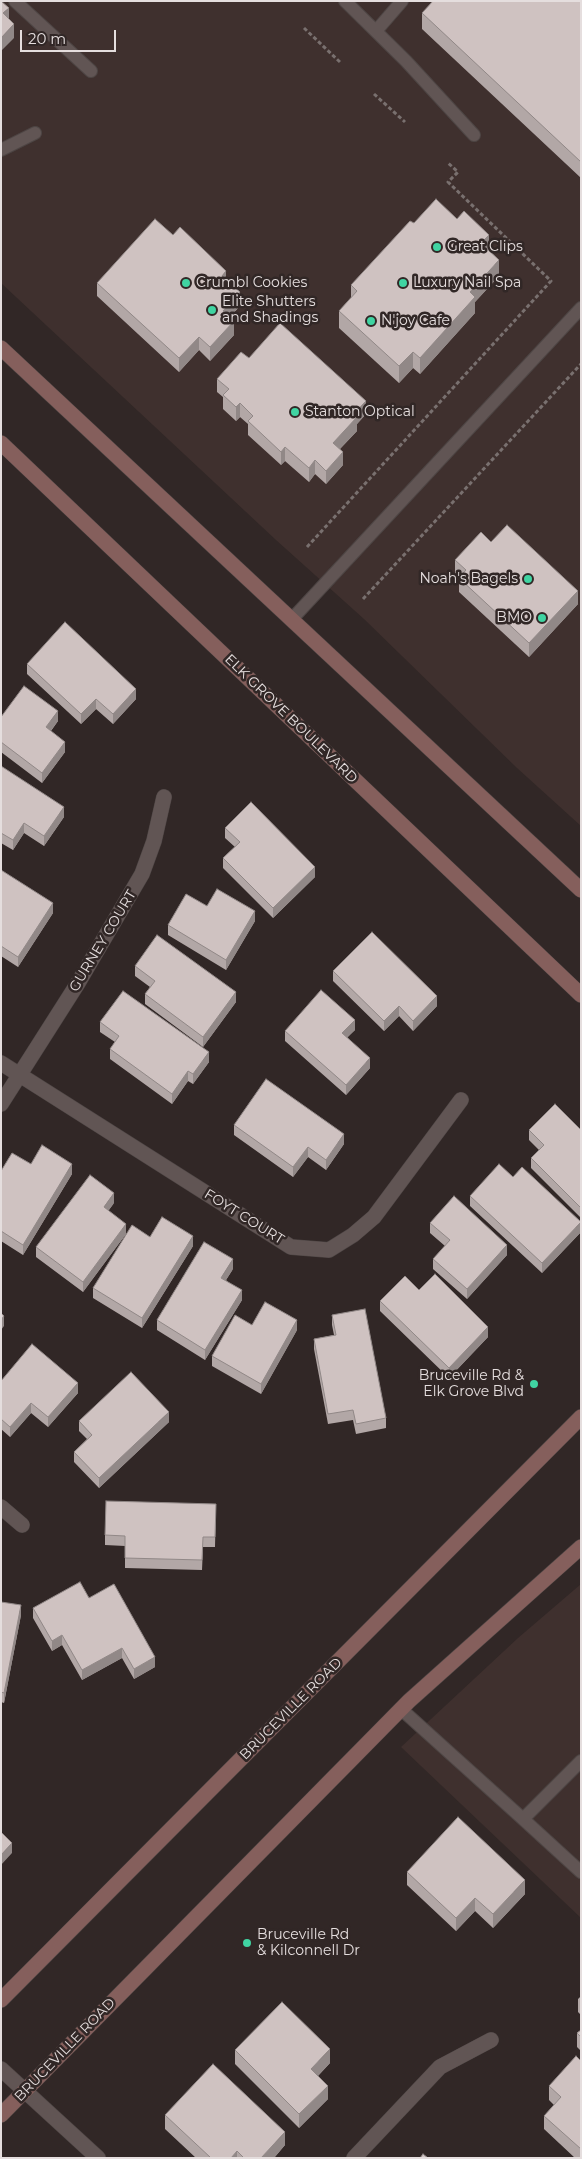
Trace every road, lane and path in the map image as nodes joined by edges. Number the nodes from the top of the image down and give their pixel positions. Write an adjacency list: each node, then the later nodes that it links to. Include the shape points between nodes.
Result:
1 (15, 1): 7 (lane)
2 (346, 1): 5 (lane)
3 (402, 1): 5 (lane)
4 (304, 28): 6 (path)
5 (376, 31): 11 (lane)
6 (341, 63)
7 (91, 71)
8 (374, 94): 9 (path)
9 (405, 122)
10 (35, 133): 12 (lane)
11 (474, 135)
12 (1, 150)
13 (447, 162): 18 (path, via 458,172 448,182 551,281)
14 (581, 308): 20 (lane)
15 (1, 348): 20 (main road)
16 (581, 364): 19 (path)
17 (1, 443): 23 (main road, ELK GROVE BOULEVARD)
18 (306, 547)
19 (363, 599)
20 (292, 619): 22 (main road)
21 (164, 797): 25 (street, GURNEY COURT, via 142,874)
22 (581, 890)
23 (581, 995)
24 (1, 1063): 25 (street, FOYT COURT)
25 (19, 1075): 26 (street, FOYT COURT, via 291,1248 329,1250 374,1217); 27 (street, GURNEY COURT)
26 (461, 1100)
27 (1, 1104)
28 (581, 1417): 36 (main road, BRUCEVILLE ROAD)
29 (1, 1507): 30 (street)
30 (22, 1525)
31 (581, 1547): 32 (main road, BRUCEVILLE ROAD)
32 (401, 1709): 34 (lane); 39 (main road, BRUCEVILLE ROAD)
33 (581, 1761): 34 (lane)
34 (523, 1819): 35 (lane)
35 (581, 1872)
36 (1, 2000)
37 (491, 2040): 42 (street, via 440,2067)
38 (1, 2069): 39 (street)
39 (24, 2090): 40 (main road, BRUCEVILLE ROAD); 41 (street)
40 (1, 2115)
41 (98, 2158)
42 (354, 2158)

